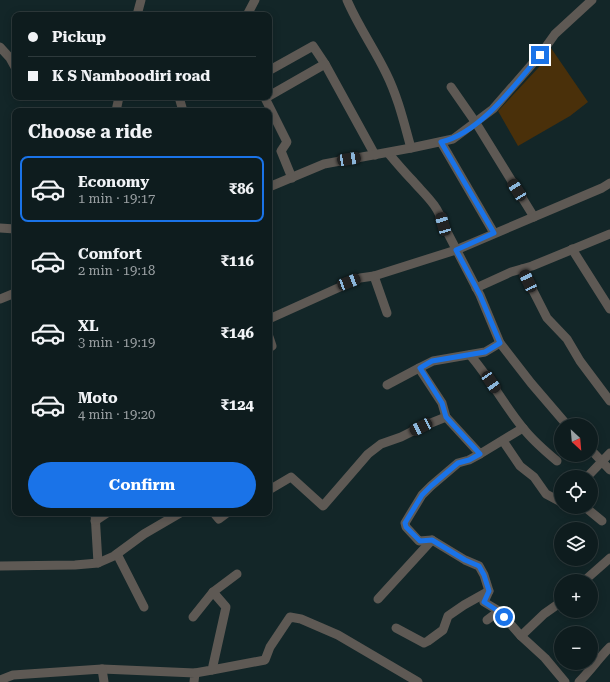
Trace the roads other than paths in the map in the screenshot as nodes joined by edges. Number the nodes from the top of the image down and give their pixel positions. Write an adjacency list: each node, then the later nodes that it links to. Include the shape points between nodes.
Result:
1 (141, 0): 6 (street)
2 (255, 0): 7 (street)
3 (347, 0): 17 (street, via 394,90)
4 (592, 0): 5 (street)
5 (582, 4): 15 (street, via 494,109)
6 (138, 12)
7 (249, 12)
8 (0, 47): 9 (street)
9 (12, 62)
10 (325, 64): 11 (street, via 313,46); 13 (street); 19 (street)
11 (272, 69)
12 (451, 87): 15 (street)
13 (272, 94)
14 (272, 112): 20 (street, via 287,142 281,151)
15 (476, 123): 16 (street, via 453,139); 23 (street)
16 (441, 142): 17 (street); 26 (street)
17 (411, 148): 18 (street)
18 (388, 153): 19 (street); 29 (street, via 409,184 424,192 440,213)
19 (375, 155): 20 (street, via 324,164)
20 (292, 178): 22 (street)
21 (610, 184): 23 (street)
22 (272, 186)
23 (534, 217): 26 (street)
24 (0, 228): 25 (street)
25 (12, 229)
26 (494, 233): 29 (street)
27 (610, 234): 28 (street)
28 (572, 249): 30 (street); 35 (street)
29 (456, 250): 31 (street); 32 (street)
30 (522, 269): 32 (street); 42 (street, via 547,318 567,339)
31 (374, 276): 36 (street); 37 (street, via 349,282)
32 (476, 288): 38 (street)
33 (12, 294): 34 (street)
34 (0, 299)
35 (610, 309)
36 (387, 313)
37 (272, 318)
38 (500, 343): 39 (street, via 485,352); 44 (street)
39 (470, 355): 40 (street, via 432,361); 45 (street)
40 (420, 368): 41 (street); 43 (street, via 442,403)
41 (387, 385)
42 (610, 401)
43 (446, 417): 48 (street); 54 (street, via 381,444 368,454 322,506 291,477)
44 (561, 418)
45 (523, 428): 46 (street); 49 (street)
46 (503, 441): 48 (street); 55 (street, via 520,466 534,477 546,494)
47 (610, 453): 51 (street)
48 (480, 454): 60 (street, via 458,463 431,486 422,495 406,521 406,527 420,541)
49 (554, 458)
50 (598, 458): 51 (street)
51 (602, 462): 52 (street); 53 (street)
52 (594, 470)
53 (610, 470)
54 (272, 488)
55 (554, 498)
56 (594, 514): 59 (street)
57 (175, 516): 61 (street)
58 (95, 517): 63 (street)
59 (602, 521)
60 (432, 540): 67 (street, via 479,566); 69 (street)
61 (117, 554): 63 (street); 70 (street)
62 (610, 558): 66 (street)
63 (98, 563): 64 (street)
64 (0, 566)
65 (237, 574): 68 (street)
66 (592, 574)
67 (489, 591): 72 (street, via 484,602); 75 (street, via 448,616 443,630 424,643)
68 (213, 592): 73 (street); 79 (street, via 226,608)
69 (378, 599)
70 (144, 607)
71 (554, 607): 76 (street)
72 (498, 611): 74 (street); 76 (street)
73 (193, 617)
74 (487, 620)
75 (396, 628)
76 (521, 636): 85 (street, via 545,658)
77 (610, 648): 86 (street, via 599,657 592,669)
78 (102, 669): 80 (street); 82 (street, via 13,675); 83 (street)
79 (212, 670): 80 (street); 81 (street, via 265,660 270,647 290,617 338,635)
80 (194, 677)
81 (403, 679): 84 (street)
82 (0, 680)
83 (104, 682)
84 (418, 682)
85 (565, 682)
86 (579, 682)

